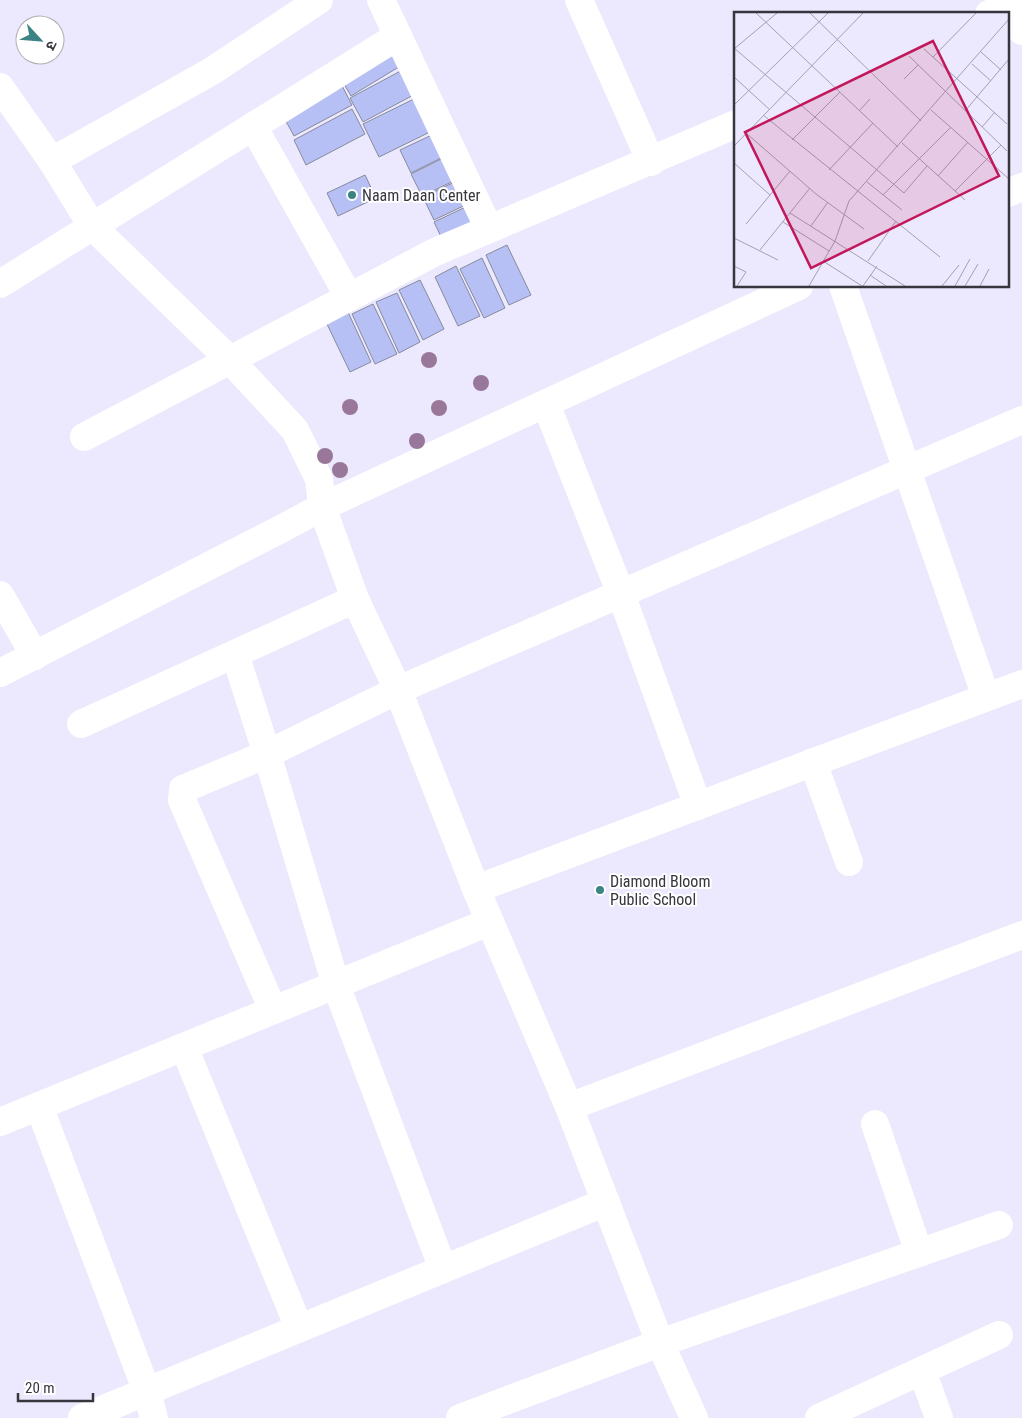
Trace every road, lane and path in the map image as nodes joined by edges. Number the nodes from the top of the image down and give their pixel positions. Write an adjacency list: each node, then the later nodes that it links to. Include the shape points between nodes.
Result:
1 (319, 0): 10 (street, via 212,71)
2 (381, 0): 6 (street)
3 (579, 0): 11 (street)
4 (1010, 14): 5 (street)
5 (1022, 31)
6 (398, 36): 9 (street); 15 (street)
7 (2, 94): 10 (street)
8 (734, 125): 11 (street)
9 (253, 126): 14 (street); 19 (street)
10 (52, 161): 14 (street)
11 (651, 162): 15 (street)
12 (1022, 187): 13 (street)
13 (1010, 192)
14 (92, 226): 16 (street); 20 (street)
15 (489, 229): 19 (street, via 433,253)
16 (0, 284)
17 (795, 288): 21 (street)
18 (844, 288): 24 (street)
19 (349, 297): 20 (street)
20 (230, 360): 23 (street); 25 (street, via 294,430 319,479)
21 (546, 404): 25 (street); 26 (street)
22 (1022, 420): 24 (street)
23 (84, 437)
24 (907, 470): 26 (street); 34 (street)
25 (322, 507): 28 (street); 30 (street)
26 (621, 594): 33 (street); 38 (street)
27 (0, 595): 30 (street)
28 (355, 599): 29 (street); 33 (street)
29 (235, 654): 35 (street); 36 (street)
30 (34, 656): 31 (street)
31 (0, 674)
32 (1022, 684): 34 (street)
33 (398, 690): 36 (street); 40 (street)
34 (986, 698): 37 (street)
35 (81, 724)
36 (267, 754): 43 (street); 44 (street, via 184,789 182,800)
37 (813, 762): 38 (street); 39 (street)
38 (698, 806): 40 (street)
39 (849, 862)
40 (476, 890): 41 (street)
41 (489, 922): 43 (street); 47 (street)
42 (1022, 935): 47 (street)
43 (336, 985): 44 (street); 53 (street)
44 (273, 1010): 45 (street)
45 (184, 1047): 46 (street); 54 (street)
46 (39, 1106): 48 (street); 58 (street)
47 (569, 1107): 50 (street)
48 (0, 1122)
49 (875, 1124): 52 (street)
50 (606, 1202): 53 (street); 56 (street)
51 (999, 1225): 52 (street)
52 (919, 1253): 56 (street)
53 (443, 1269): 54 (street)
54 (299, 1328): 58 (street)
55 (999, 1335): 57 (street)
56 (660, 1343): 59 (street); 63 (street)
57 (922, 1371): 64 (street); 65 (street)
58 (147, 1392): 60 (street); 61 (street)
59 (504, 1410): 62 (street)
60 (82, 1418)
61 (154, 1418)
62 (460, 1418)
63 (694, 1418)
64 (818, 1418)
65 (939, 1418)

